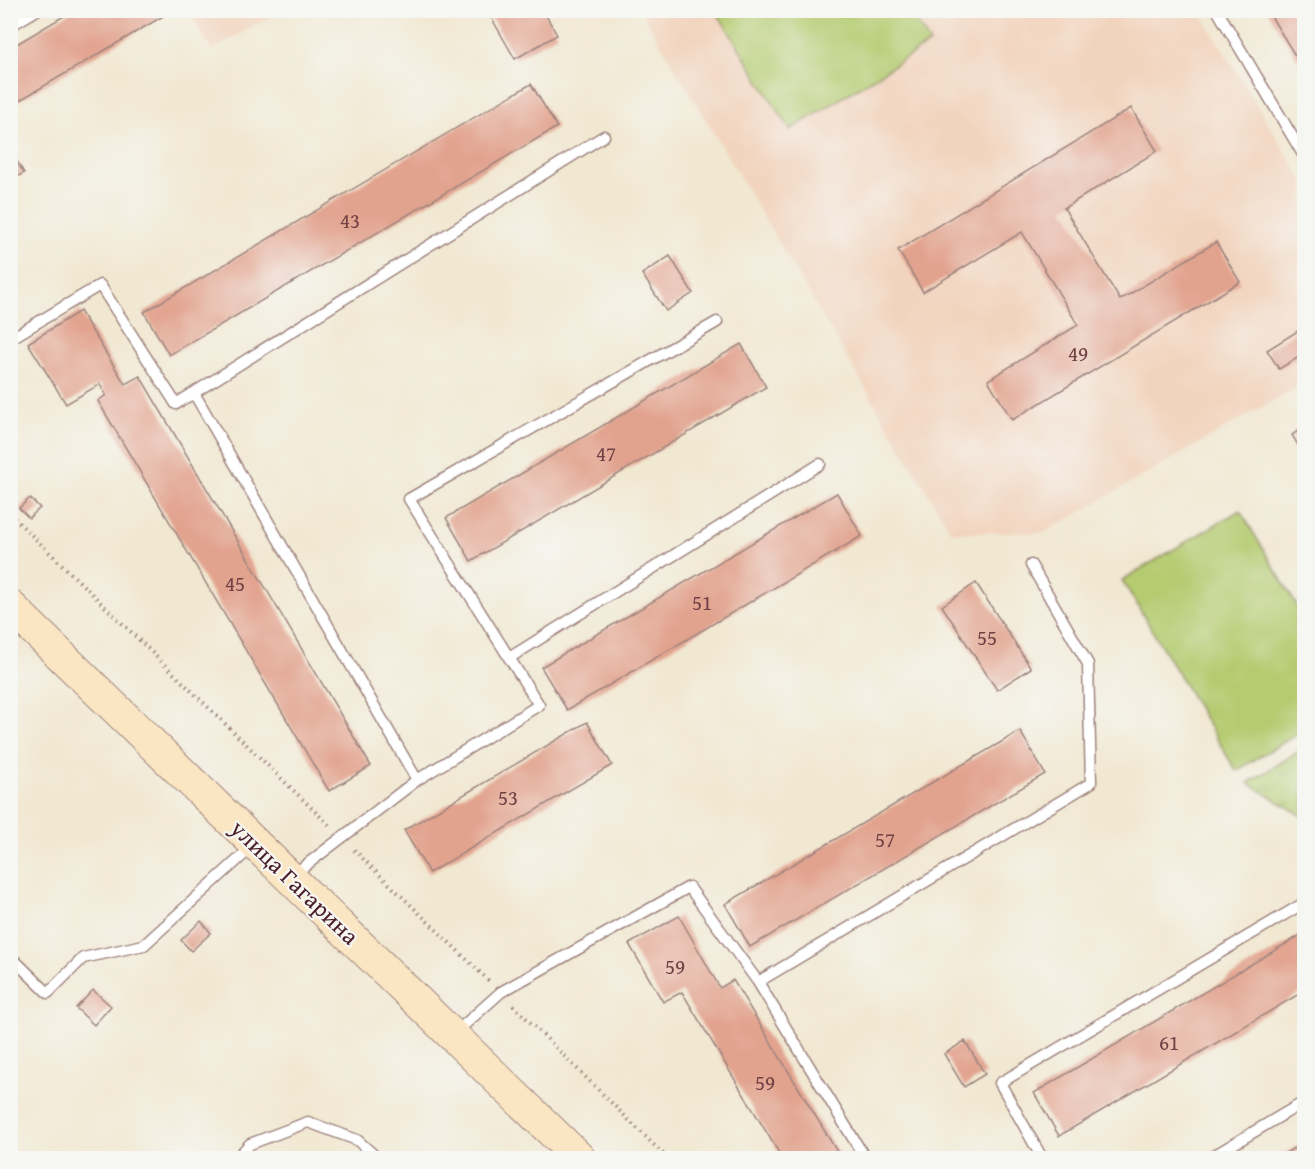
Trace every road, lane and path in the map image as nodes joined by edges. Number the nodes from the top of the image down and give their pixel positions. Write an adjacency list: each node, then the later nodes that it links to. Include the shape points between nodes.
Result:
1 (37, 10): 3 (lane)
2 (1217, 10): 5 (lane)
3 (10, 26)
4 (604, 136): 8 (lane)
5 (1305, 156)
6 (717, 322): 12 (lane, via 409,499)
7 (10, 339): 8 (lane, via 100,285 176,404)
8 (194, 393): 13 (lane)
9 (820, 464): 12 (lane)
10 (1031, 565): 18 (lane, via 1088,664 1091,783)
11 (10, 606): 14 (street, улица Гагарина)
12 (509, 658): 13 (lane, via 539,705)
13 (417, 780): 15 (lane)
14 (255, 844): 15 (street, улица Гагарина); 17 (lane, via 144,945 83,958 48,993)
15 (290, 877): 19 (street, улица Гагарина)
16 (1305, 903): 25 (lane, via 1000,1083)
17 (10, 956)
18 (758, 982): 19 (lane, via 689,887 501,992); 24 (lane)
19 (452, 1035): 23 (street, улица Гагарина)
20 (1305, 1102): 26 (lane)
21 (237, 1158): 22 (lane, via 250,1144 308,1122 357,1140)
22 (376, 1158)
23 (579, 1158)
24 (865, 1158)
25 (1042, 1158)
26 (1210, 1158)

